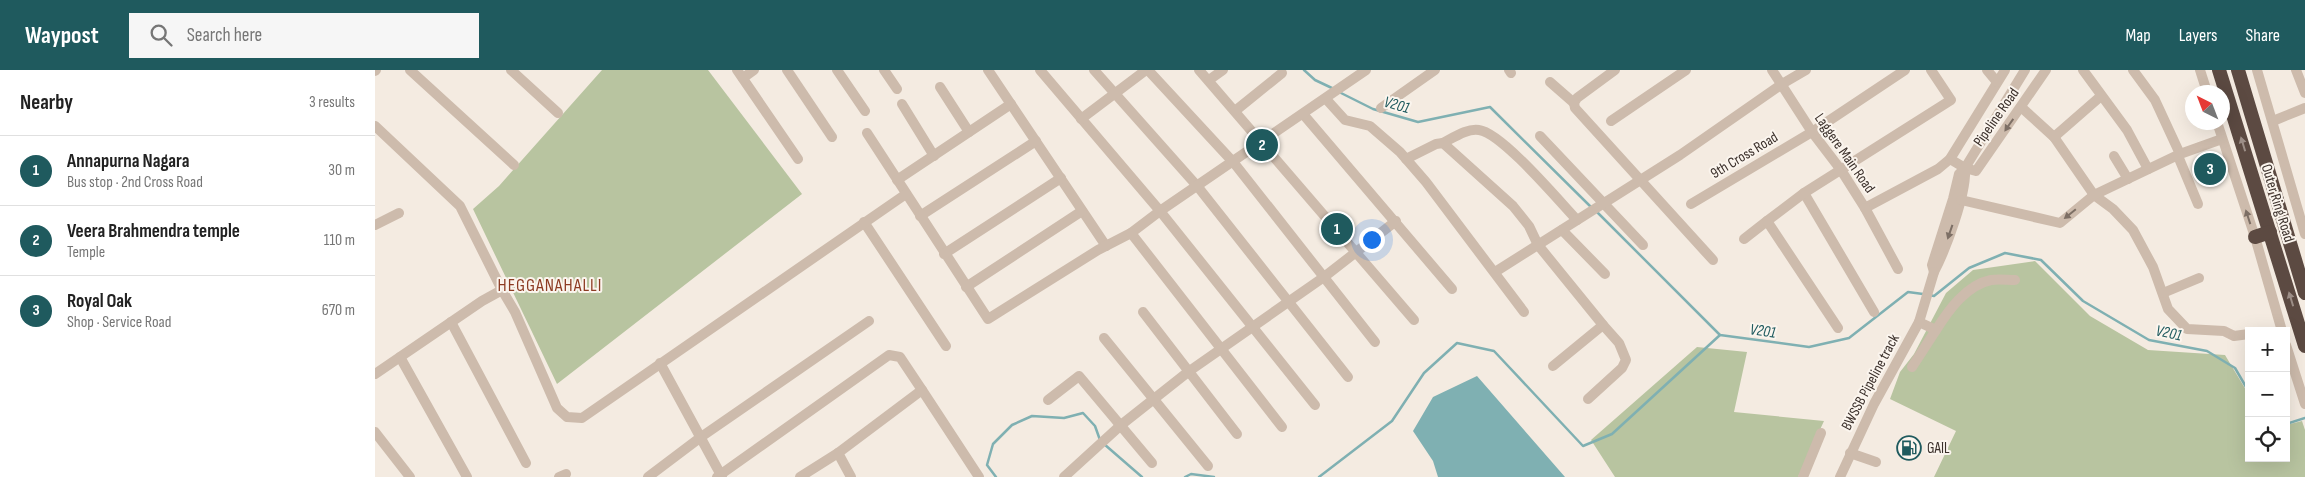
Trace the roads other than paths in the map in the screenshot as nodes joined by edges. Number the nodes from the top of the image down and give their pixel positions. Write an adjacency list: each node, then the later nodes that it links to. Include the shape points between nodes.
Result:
1 (410, 70): 77 (street)
2 (511, 70): 53 (street)
3 (755, 70): 33 (street)
4 (787, 70): 64 (street)
5 (837, 70): 51 (street)
6 (884, 70): 40 (street)
7 (988, 70): 47 (street)
8 (1040, 70): 55 (street)
9 (1094, 70): 41 (street)
10 (1147, 70): 41 (street); 76 (street)
11 (1199, 70): 34 (street)
12 (1223, 70): 34 (street)
13 (1366, 70): 43 (street)
14 (1435, 70): 49 (street)
15 (1615, 70): 45 (street)
16 (1686, 70): 56 (street)
17 (1772, 70): 37 (street, Laggere Main Road)
18 (1806, 70): 37 (street)
19 (1905, 70): 61 (street, 9th Cross Road)
20 (1931, 70): 80 (street, via 1951,100)
21 (1987, 70): 36 (street)
22 (2005, 70): 36 (street, Laggere Main Road)
23 (2025, 70): 78 (street)
24 (2046, 70): 48 (street, Pipeline Road)
25 (2083, 70): 44 (street)
26 (2133, 70): 70 (street, via 2155,100)
27 (2200, 70): 38 (street)
28 (2219, 70): 104 (highway, Outer Ring Road, one-way to 28)
29 (2238, 70): 113 (highway, Outer Ring Road)
30 (2257, 70): 57 (street)
31 (2296, 70): 42 (street)
32 (1282, 73): 52 (street)
33 (740, 74): 73 (street)
34 (1209, 80): 52 (street)
35 (1550, 82): 45 (street)
36 (1997, 82): 75 (street, Laggere Main Road)
37 (1782, 84): 61 (street, Laggere Main Road); 84 (street)
38 (2205, 85)
39 (940, 87): 60 (street)
40 (897, 89)
41 (1114, 93): 55 (street); 85 (street)
42 (2305, 93)
43 (1333, 94): 54 (street); 74 (street, via 1345,120 1370,126)
44 (2101, 96): 65 (street); 79 (street, via 2127,130)
45 (1574, 103): 84 (street)
46 (902, 104): 71 (street)
47 (1011, 104): 60 (street); 67 (street)
48 (2021, 107): 65 (street); 78 (street, Pipeline Road, one-way to 78, via 1976,171)
49 (1381, 108)
50 (2305, 108): 57 (street)
51 (865, 111)
52 (1235, 111): 68 (street)
53 (558, 113)
54 (1303, 114): 68 (street); 100 (street)
55 (1081, 120): 95 (street)
56 (1611, 121)
57 (2273, 121): 106 (street)
58 (375, 126): 125 (street, via 460,206)
59 (2219, 130): 66 (street)
60 (969, 132): 71 (street)
61 (1812, 132): 80 (street, Laggere Main Road); 91 (street, 9th Cross Road)
62 (867, 133): 83 (street)
63 (1540, 136): 90 (street)
64 (832, 137)
65 (2054, 137): 88 (street)
66 (2222, 139): 70 (street); 107 (street, one-way to 66)
67 (1035, 141): 81 (street); 97 (street)
68 (1263, 142): 76 (street); 112 (street)
69 (1443, 143): 74 (street); 98 (street, via 1477,129 1488,132 1511,151); 109 (street, via 1513,206 1529,226)
70 (2179, 155): 79 (street); 92 (street)
71 (934, 156): 83 (street)
72 (2114, 156): 82 (street)
73 (798, 159)
74 (1407, 159): 117 (street)
75 (1950, 159): 78 (street); 93 (street, Laggere Main Road, via 1938,169)
76 (1234, 162): 85 (street); 120 (street)
77 (514, 164)
78 (1965, 168): 89 (street); 118 (street, via 1959,174 1932,265)
79 (2148, 169): 82 (street)
80 (1841, 170): 87 (street); 93 (street, Laggere Main Road)
81 (1061, 178): 94 (street); 114 (street)
82 (2128, 179): 88 (street)
83 (897, 180): 86 (street)
84 (1639, 180): 90 (street); 115 (street)
85 (1197, 187): 95 (street); 128 (street)
86 (906, 194): 97 (street); 101 (street)
87 (1804, 194): 99 (street); 131 (street)
88 (2094, 195): 89 (street, one-way to 89, via 2059,223); 126 (street, via 2133,230)
89 (1961, 200): 118 (street, one-way to 118)
90 (1603, 204): 98 (street); 110 (street)
91 (1691, 204)
92 (2198, 204)
93 (1865, 208): 116 (street)
94 (1082, 211): 111 (street); 123 (street)
95 (1160, 211): 105 (street); 137 (street)
96 (399, 213): 102 (street)
97 (920, 216): 114 (street)
98 (1577, 220): 103 (street)
99 (1767, 220): 108 (street); 139 (street)
100 (1396, 221): 112 (street); 124 (street)
101 (864, 222): 144 (street); 149 (street)
102 (375, 225)
103 (1562, 230): 109 (street); 119 (street)
104 (2270, 232): 107 (highway); 145 (highway, Outer Ring Road, one-way to 104)
105 (1131, 233): 111 (street); 146 (street)
106 (2305, 234)
107 (2255, 237): 138 (street)
108 (1744, 239)
109 (1538, 245): 117 (street); 136 (street)
110 (1643, 245)
111 (1106, 246): 123 (street, via 988,320)
112 (1356, 251): 120 (street); 132 (street)
113 (2299, 253): 127 (highway, Outer Ring Road)
114 (944, 254): 123 (street)
115 (1713, 260)
116 (1898, 269)
117 (1495, 272): 130 (street)
118 (1935, 272): 135 (street, BWSSB Pipeline track)
119 (1605, 274)
120 (1324, 277): 128 (street); 143 (street)
121 (2199, 278): 126 (street)
122 (2015, 280): 140 (street, via 1990,280 1975,288 1955,303)
123 (966, 288)
124 (1452, 289)
125 (502, 290): 134 (street); 149 (street, via 557,408 567,417 582,418)
126 (2163, 293): 141 (street, via 2168,308 2187,329 2224,331 2234,336)
127 (2305, 293)
128 (1289, 301): 137 (street); 154 (street)
129 (1143, 312): 152 (street)
130 (1524, 312)
131 (1874, 312)
132 (1414, 320)
133 (869, 321): 166 (street)
134 (451, 322): 147 (street); 170 (street)
135 (1919, 322): 140 (street); 168 (street, BWSSB Pipeline track)
136 (1603, 325): 150 (street); 157 (street, via 1619,343 1626,360 1622,368)
137 (1253, 326): 146 (street); 160 (street)
138 (2281, 327)
139 (1838, 328)
140 (1936, 330): 151 (street)
141 (2245, 335)
142 (1104, 338): 156 (street)
143 (1375, 342)
144 (946, 346)
145 (2305, 346)
146 (1221, 348): 152 (street); 162 (street)
147 (401, 357): 153 (street); 175 (street)
148 (2290, 357): 159 (street)
149 (660, 363): 166 (street)
150 (1553, 366)
151 (1912, 368)
152 (1189, 372): 156 (street); 165 (street)
153 (375, 374)
154 (1348, 377)
155 (922, 390): 167 (street); 173 (street, via 900,358 889,355); 179 (street)
156 (1155, 399): 161 (street); 172 (street)
157 (1588, 399)
158 (1048, 400): 161 (street, via 1079,376)
159 (2305, 404)
160 (1315, 405)
161 (1121, 425): 171 (street); 180 (street)
162 (1283, 427)
163 (375, 432): 174 (street)
164 (1821, 433): 181 (street)
165 (1237, 434)
166 (701, 437): 173 (street); 176 (street)
167 (838, 453): 177 (street); 178 (street)
168 (1850, 453): 169 (street); 182 (street, BWSSB Pipeline track)
169 (1876, 462)
170 (526, 463)
171 (1152, 463)
172 (1208, 466)
173 (720, 476)
174 (410, 477)
175 (467, 477)
176 (648, 477)
177 (800, 477)
178 (851, 477)
179 (979, 477)
180 (1064, 477)
181 (1803, 477)
182 (1840, 477)

